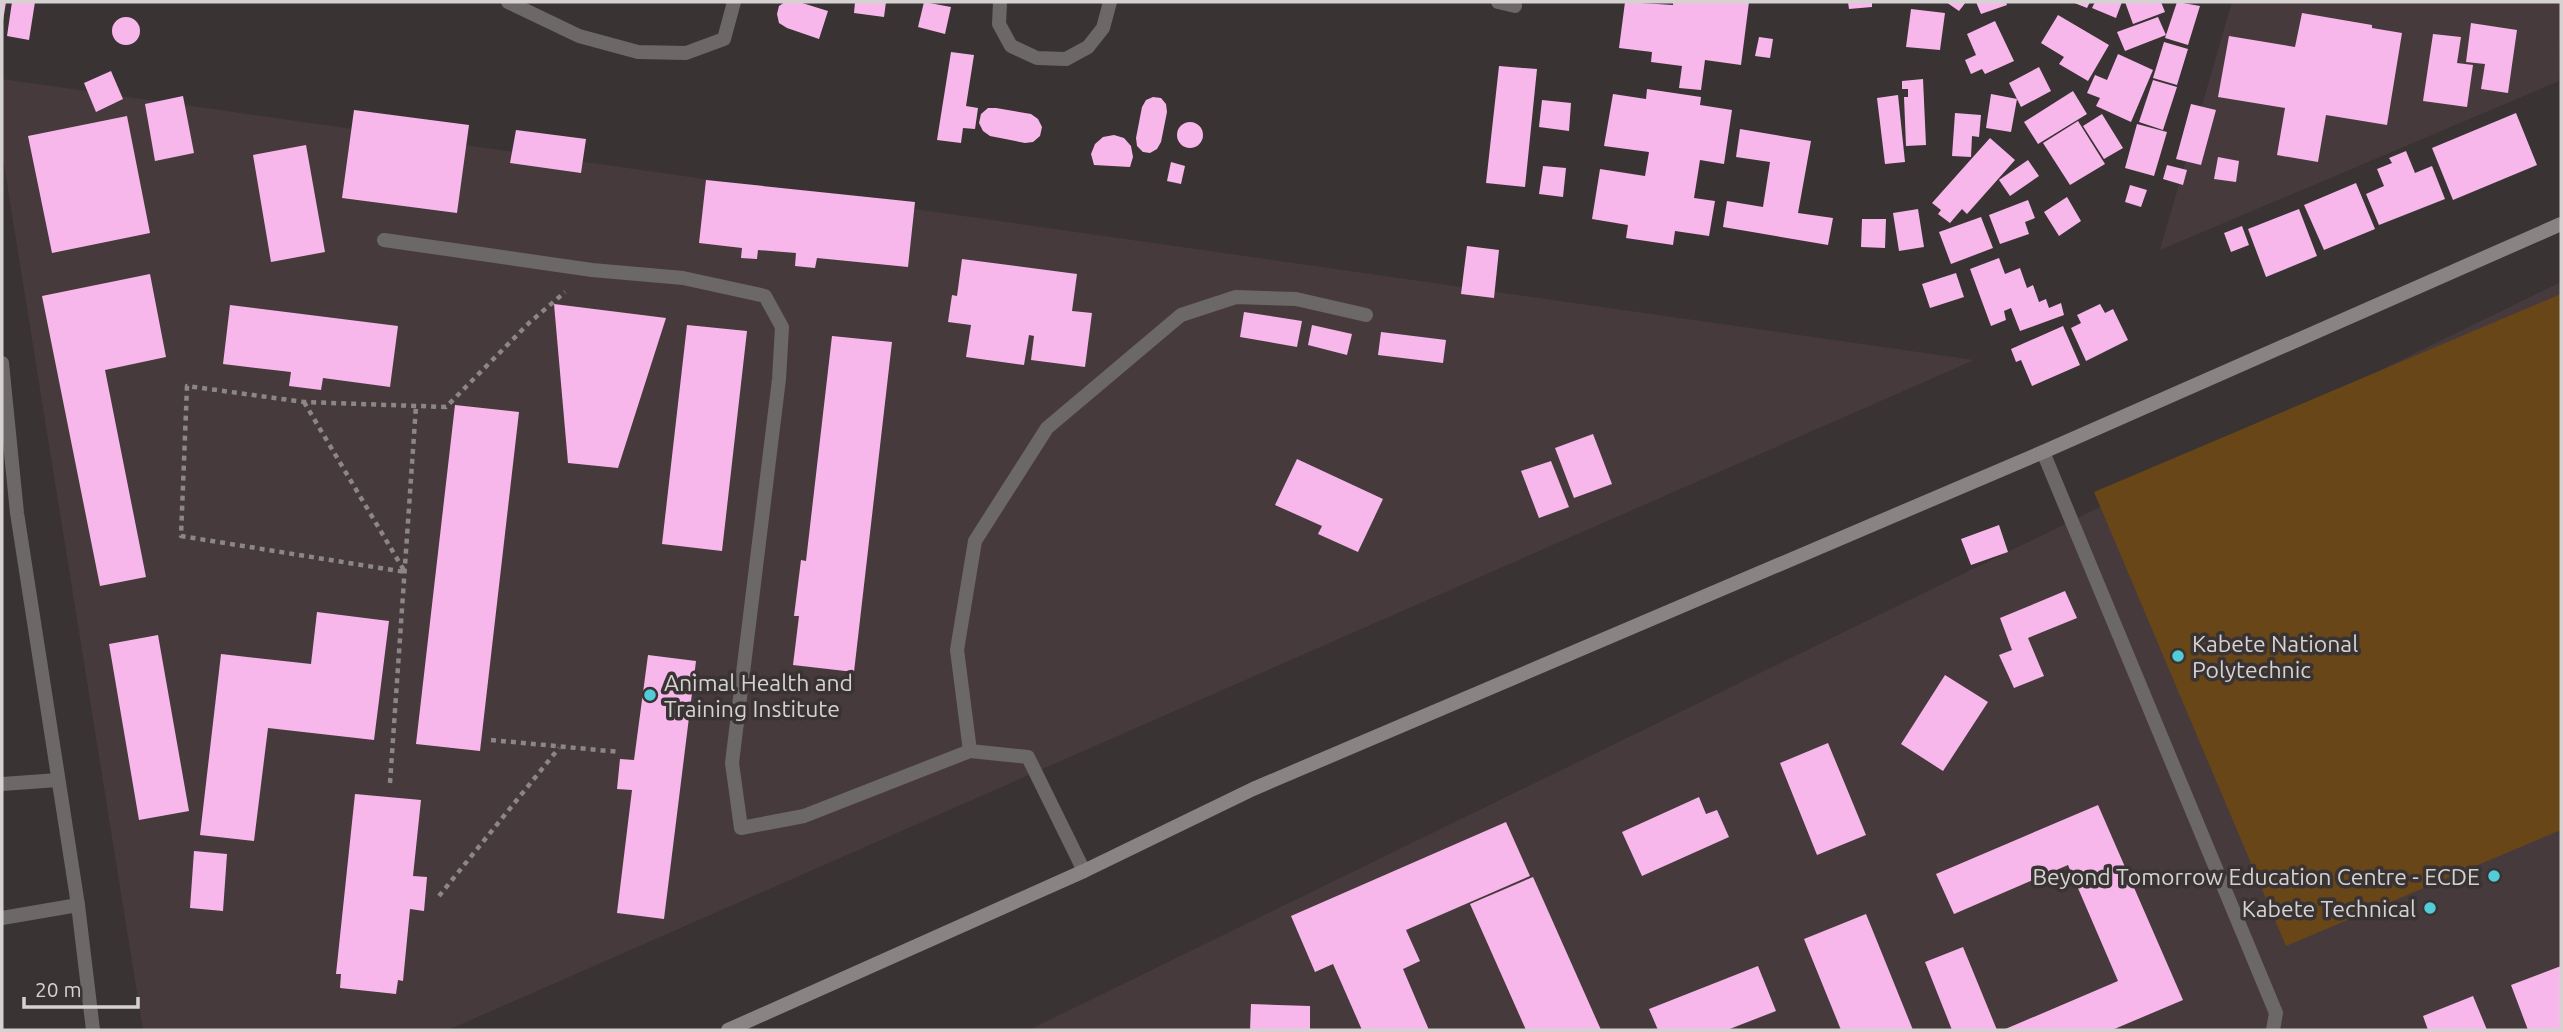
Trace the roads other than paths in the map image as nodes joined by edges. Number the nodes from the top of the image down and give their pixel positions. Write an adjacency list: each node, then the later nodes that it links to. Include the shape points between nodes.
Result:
1 (508, 2): 2 (street, via 579,36 638,52 686,53 724,39)
2 (734, 2)
3 (999, 2): 4 (street, via 999,24 1011,46 1037,58 1066,59 1096,38)
4 (1110, 2)
5 (1498, 2): 6 (street)
6 (1515, 6)
7 (2561, 223): 11 (street)
8 (384, 240): 12 (street, via 592,270 683,278 765,296 782,327 732,763 741,828 804,816)
9 (1366, 315): 12 (street, via 1296,299 1236,296 1181,315 1047,428 975,541 957,650)
10 (2, 363): 13 (street, via 17,513)
11 (2043, 452): 15 (street, via 1253,789); 20 (street, via 2276,1013)
12 (970, 751): 15 (street, via 1028,757)
13 (58, 779): 14 (street); 16 (street)
14 (2, 784)
15 (1084, 871): 19 (street)
16 (78, 905): 17 (street); 18 (street)
17 (2, 918)
18 (93, 1030)
19 (727, 1030)
20 (2273, 1030)

